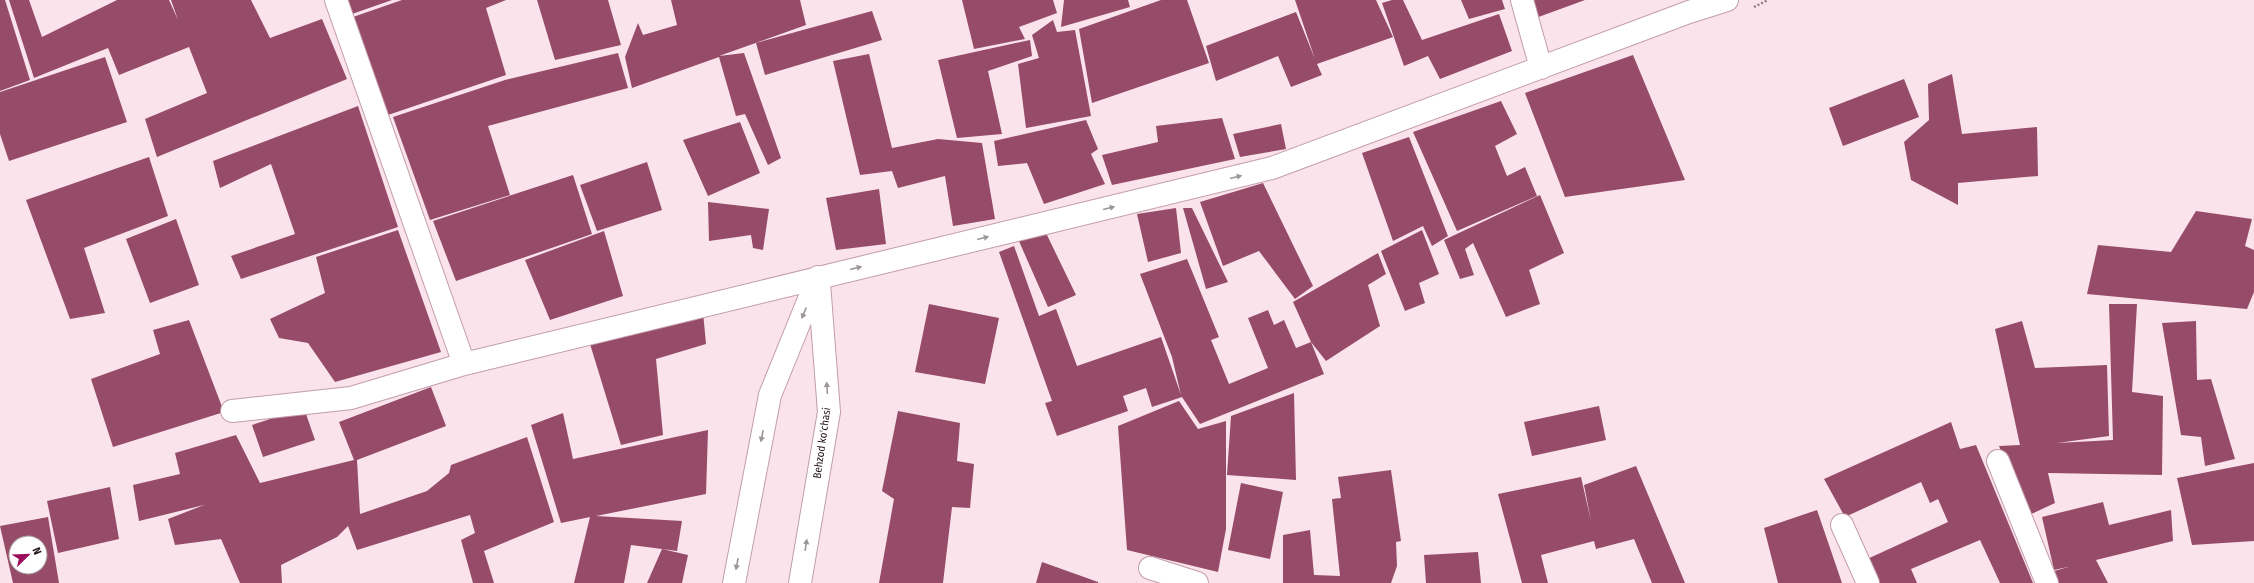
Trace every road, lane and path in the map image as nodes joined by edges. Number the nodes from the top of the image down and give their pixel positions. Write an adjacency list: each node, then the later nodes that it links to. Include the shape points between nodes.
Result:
1 (336, 0): 6 (street)
2 (1522, 0): 4 (street)
3 (1727, 0): 4 (street, via 1688,12)
4 (1541, 68): 5 (street, one-way to 4, via 1272,168)
5 (818, 278): 6 (street); 11 (street, one-way to 11, via 770,395); 12 (street, Behzod ko'chasi, one-way to 5, via 828,412)
6 (464, 364): 7 (street, via 351,398)
7 (232, 411)
8 (1998, 461): 15 (street)
9 (1842, 525): 14 (street)
10 (1150, 568): 13 (street)
11 (734, 583)
12 (800, 583)
13 (1197, 583)
14 (1868, 583)
15 (2047, 583)

